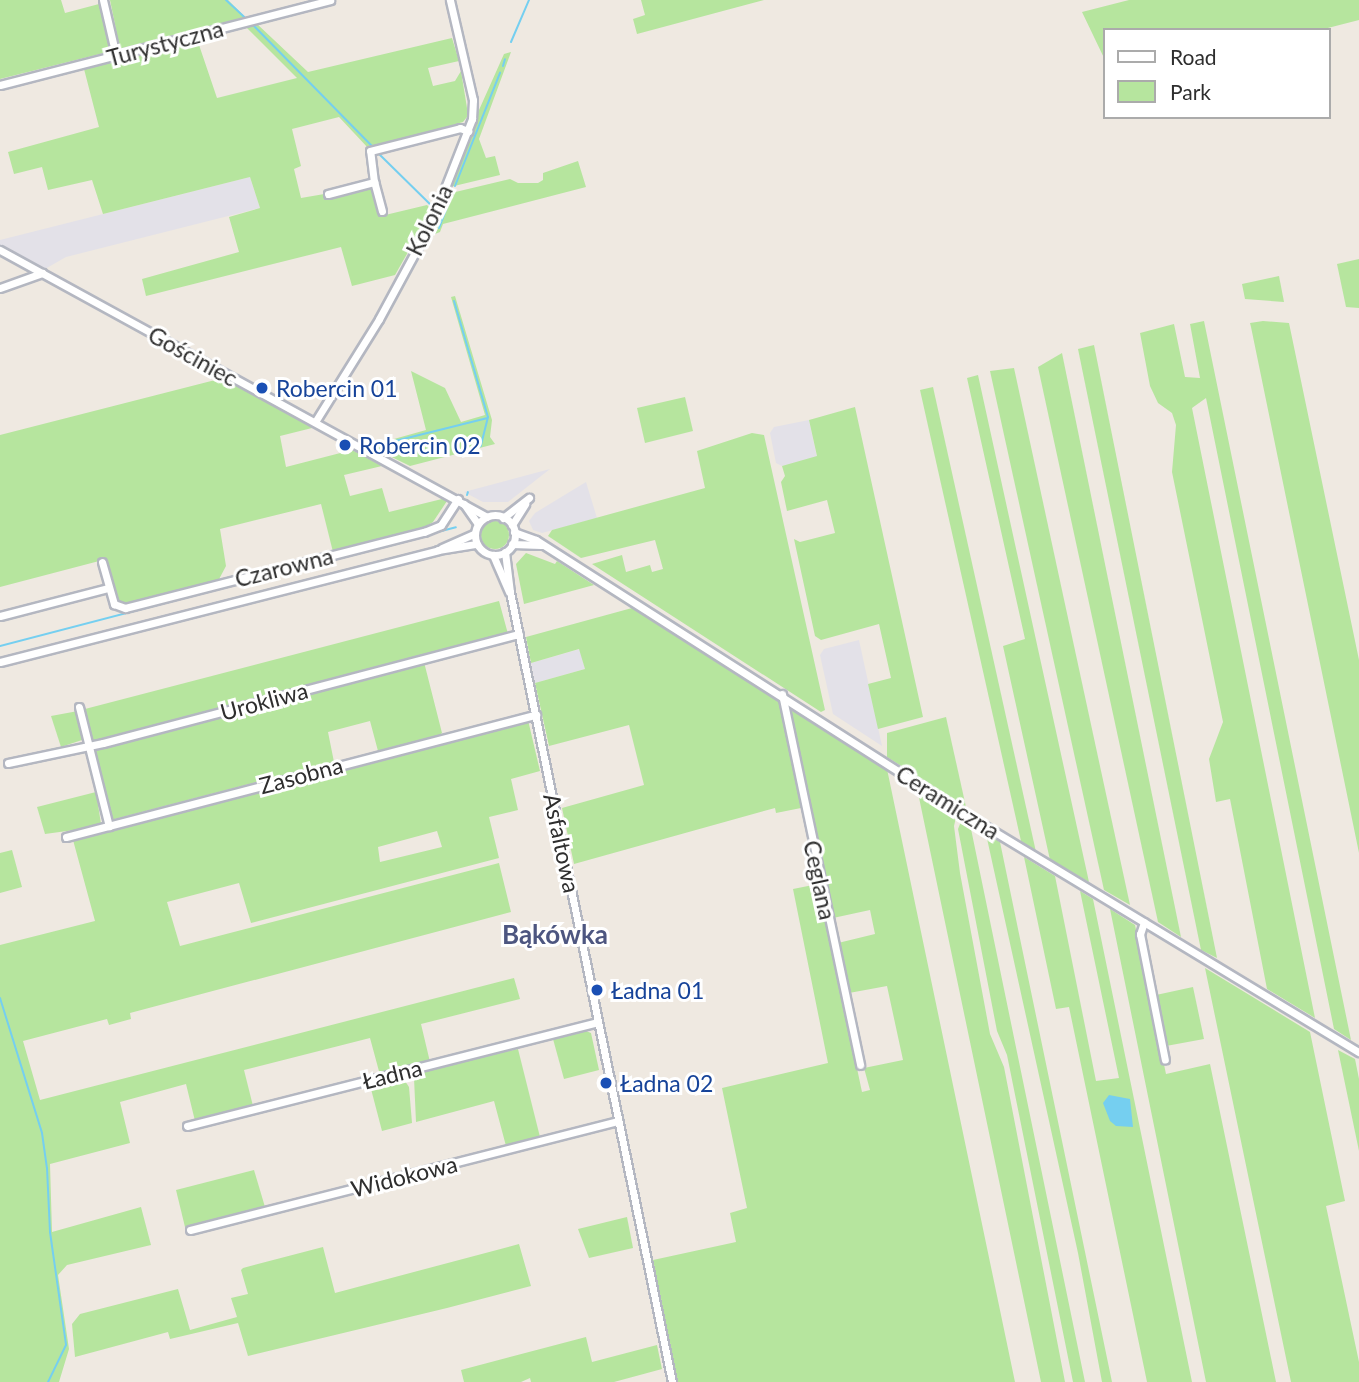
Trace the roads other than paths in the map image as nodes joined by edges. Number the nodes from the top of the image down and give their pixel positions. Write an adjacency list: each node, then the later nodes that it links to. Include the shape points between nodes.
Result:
1 (103, 0): 4 (street)
2 (330, 0): 4 (street, Turystyczna)
3 (450, 0): 6 (street, Kolonia, via 473,100)
4 (117, 56): 5 (street, Turystyczna)
5 (0, 85)
6 (468, 131): 7 (street, via 460,128 372,150); 13 (street, Kolonia, via 432,221)
7 (374, 182): 8 (street); 9 (street)
8 (328, 194)
9 (382, 211)
10 (0, 250): 11 (street, Gościniec)
11 (42, 273): 12 (street); 13 (street, Gościniec)
12 (0, 288)
13 (315, 422): 14 (street, Gościniec)
14 (459, 500): 15 (street, Gościniec); 17 (street, Gościniec); 26 (street, Czarowna, via 441,525 424,532 125,608 114,604)
15 (487, 517): 16 (street); 17 (street)
16 (503, 518): 18 (street); 18 (street, via 529,498)
17 (477, 529): 19 (street); 22 (street)
18 (513, 529): 20 (street); 21 (street, Ceramiczna)
19 (477, 544): 22 (street); 24 (street)
20 (512, 544): 21 (street, Ceramiczna); 23 (street)
21 (542, 545): 31 (street, Ceramiczna)
22 (438, 550): 30 (street)
23 (505, 552): 24 (street); 27 (street, Asfaltowa)
24 (493, 555): 27 (street, Asfaltowa)
25 (102, 562): 26 (street)
26 (108, 588): 28 (street)
27 (510, 592): 29 (street, Asfaltowa)
28 (0, 616)
29 (519, 634): 33 (street, Asfaltowa); 34 (street, Urokliwa)
30 (0, 662)
31 (782, 694): 38 (street, Ceramiczna, via 962,812); 42 (street, Ceglana)
32 (79, 707): 34 (street)
33 (536, 715): 36 (street, Zasobna); 39 (street, Asfaltowa)
34 (90, 744): 35 (street, Urokliwa); 36 (street)
35 (8, 763)
36 (110, 826): 37 (street, Zasobna)
37 (66, 837)
38 (1144, 922): 40 (street, Ceramiczna); 41 (street, via 1140,933)
39 (598, 1022): 43 (street, Asfaltowa); 44 (street, Ładna)
40 (1359, 1052)
41 (1165, 1060)
42 (860, 1065)
43 (618, 1121): 45 (street, Widokowa); 46 (street, Asfaltowa)
44 (187, 1126)
45 (190, 1230)
46 (672, 1382)

